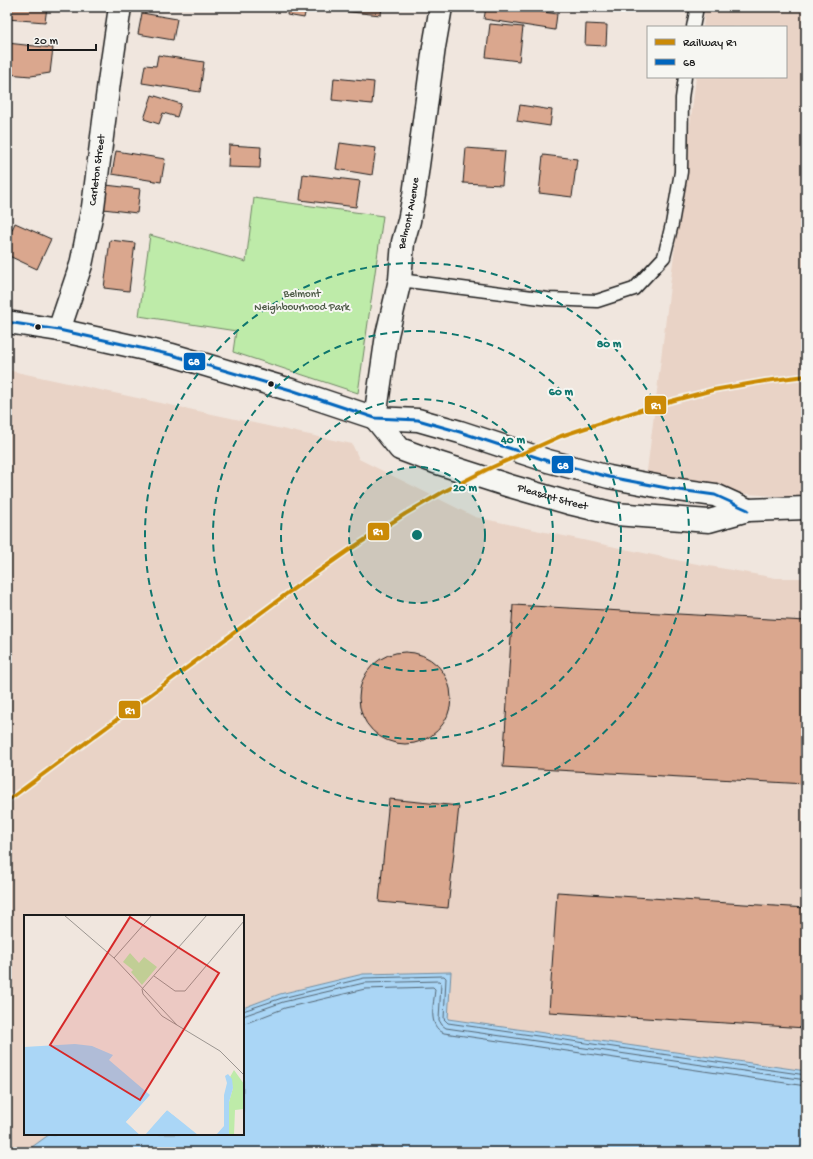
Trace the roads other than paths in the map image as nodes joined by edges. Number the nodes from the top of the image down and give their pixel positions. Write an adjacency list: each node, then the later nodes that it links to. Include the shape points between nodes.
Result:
1 (120, 7): 8 (main road, Carleton Street, via 93,207 81,265)
2 (441, 7): 6 (main road, Belmont Avenue, via 414,196 403,242)
3 (697, 7): 4 (lane)
4 (693, 26)
5 (685, 78): 6 (lane, via 682,98 681,172 664,257 634,289 597,301 548,299)
6 (400, 280): 9 (main road, Belmont Avenue, via 387,334)
7 (7, 322): 8 (main road, Pleasant Street)
8 (59, 330): 9 (main road, Pleasant Street, via 172,355)
9 (375, 418): 11 (main road, Pleasant Street, via 418,420 548,461 602,475 715,495); 11 (main road, Pleasant Street, via 400,449 569,503 615,514 709,521)
10 (806, 508): 11 (main road, Pleasant Street)
11 (748, 510)

